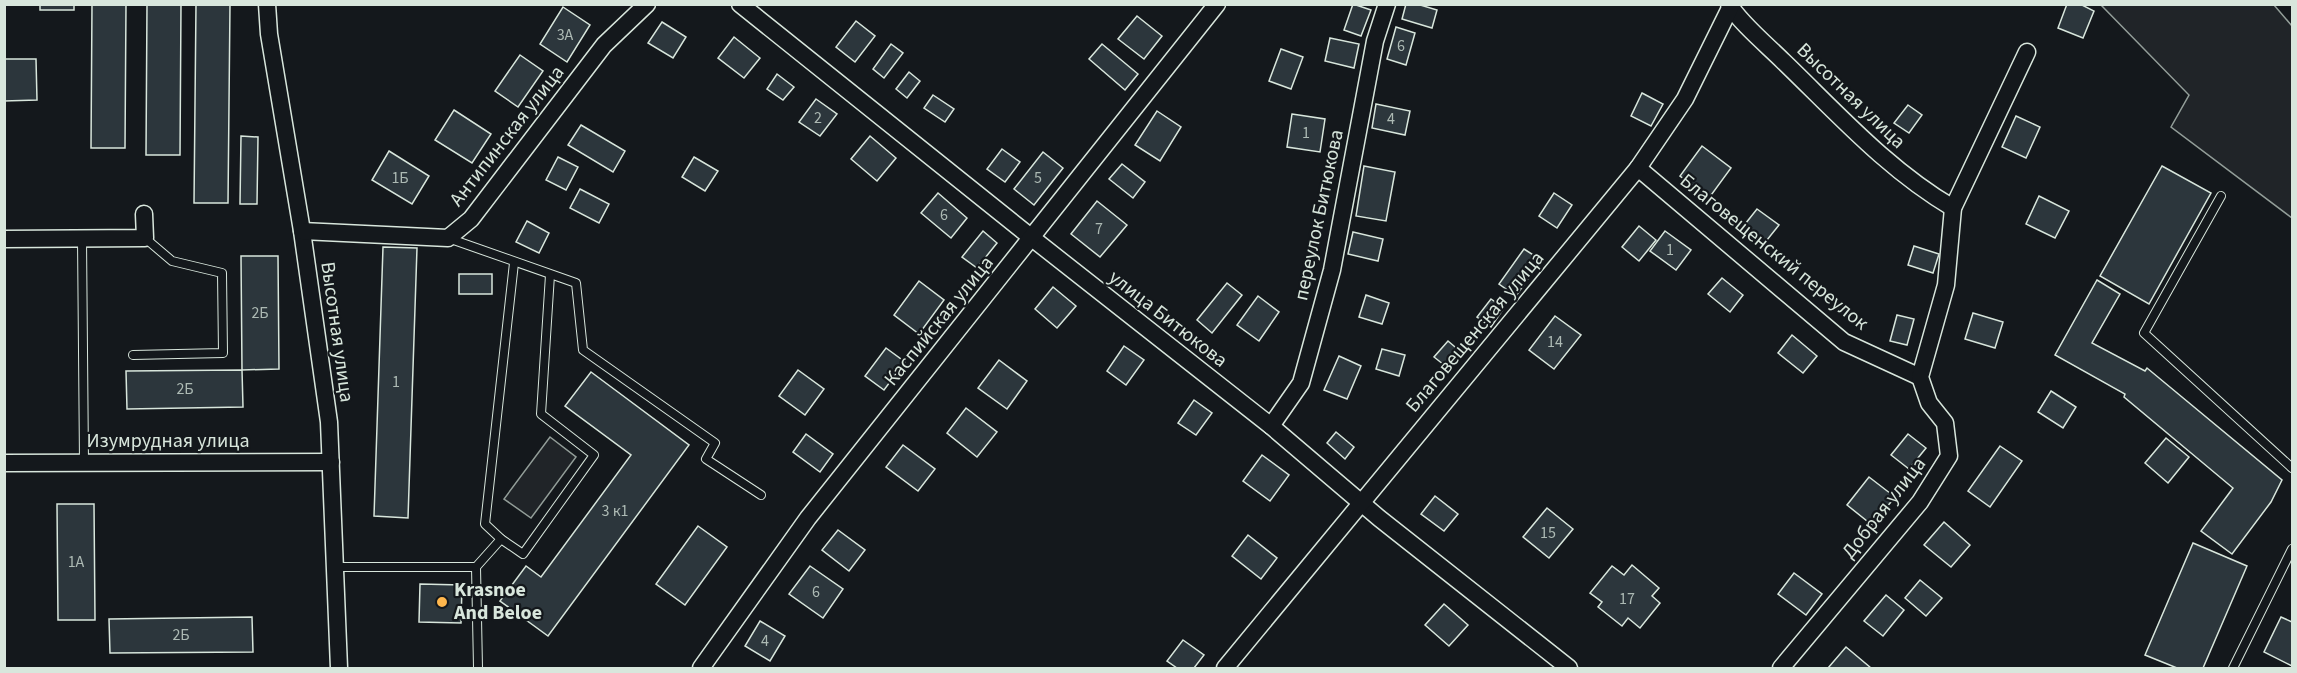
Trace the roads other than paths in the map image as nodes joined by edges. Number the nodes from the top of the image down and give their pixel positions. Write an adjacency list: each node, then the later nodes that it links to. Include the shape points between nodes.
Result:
1 (267, 4): 12 (street, Высотная улица)
2 (647, 4): 14 (street, Антипинская улица, via 604,45 471,219)
3 (740, 4): 15 (street, улица Битюкова)
4 (1217, 4): 15 (street, Каспийская улица)
5 (1387, 4): 22 (street, переулок Битюкова, via 1375,41 1332,270 1301,383)
6 (1731, 6): 8 (street, Благовещенская улица, via 1685,99); 10 (street, Высотная улица, via 1875,151 1928,194)
7 (2026, 52): 10 (street)
8 (1638, 168): 21 (street, Благовещенский переулок, via 1844,342); 28 (street, Благовещенская улица)
9 (2221, 196): 26 (lane, via 2144,333)
10 (1953, 208): 21 (street, via 1946,285)
11 (144, 214): 13 (street)
12 (302, 231): 14 (street); 24 (street, Высотная улица)
13 (145, 238): 17 (street); 20 (lane, via 172,261 222,273 223,353)
14 (448, 238): 18 (lane)
15 (1032, 238): 22 (street, улица Битюкова); 35 (street, Каспийская улица, via 808,518)
16 (4, 239): 17 (street)
17 (82, 239): 23 (lane)
18 (514, 263): 19 (lane); 29 (lane, via 485,524)
19 (550, 275): 27 (lane, via 576,284 583,350 715,443 706,459); 29 (lane, via 541,414 594,455 523,554)
20 (133, 355)
21 (1920, 377): 38 (street, Добрая улица, via 1929,403 1945,423 1949,456 1920,502)
22 (1271, 426): 28 (street, улица Битюкова)
23 (84, 462): 24 (street, Изумрудная улица); 25 (street, Изумрудная улица)
24 (331, 462): 31 (street, Высотная улица)
25 (4, 463)
26 (2292, 468)
27 (761, 495)
28 (1361, 502): 36 (street, Благовещенская улица); 37 (street, улица Битюкова)
29 (501, 539): 32 (lane)
30 (2292, 549): 39 (lane)
31 (336, 567): 32 (lane); 33 (street, Высотная улица)
32 (476, 567): 34 (lane)
33 (339, 669)
34 (478, 669)
35 (701, 669)
36 (1225, 669)
37 (1569, 669)
38 (1781, 669)
39 (2233, 669)

